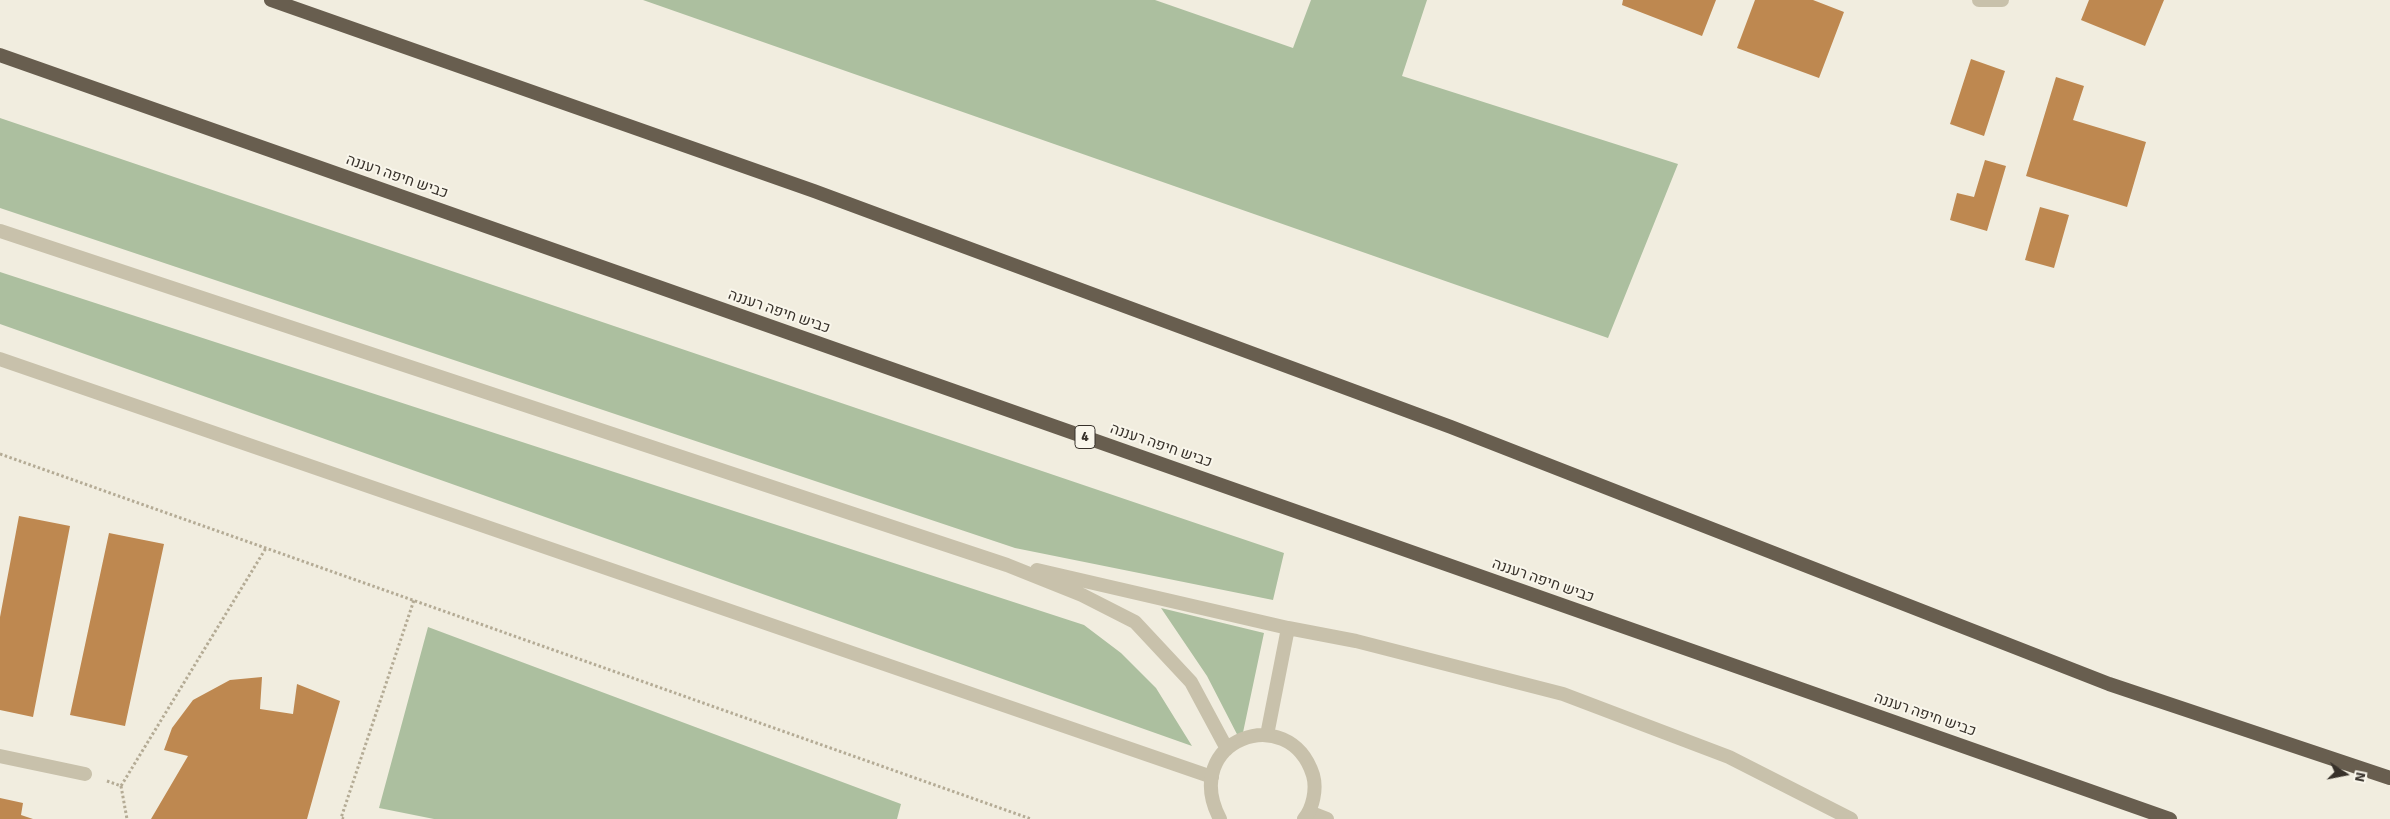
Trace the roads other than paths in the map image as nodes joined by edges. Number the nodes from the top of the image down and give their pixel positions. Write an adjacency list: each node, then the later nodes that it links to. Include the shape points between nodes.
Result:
1 (271, 0): 14 (highway, via 814,191 1423,417 2109,684)
2 (1979, 0): 3 (street)
3 (2002, 0)
4 (0, 55): 19 (highway, כביש חיפה רעננה / 4)
5 (0, 231): 7 (street)
6 (0, 359): 13 (street)
7 (977, 555): 8 (street); 10 (street, via 1082,595 1135,622 1191,682)
8 (1288, 628): 9 (street); 18 (street, via 1356,641 1563,694 1729,757)
9 (1266, 735): 10 (street, via 1249,736); 15 (street, via 1283,739 1298,748 1308,762 1314,778 1314,796)
10 (1227, 749): 13 (street, via 1212,770)
11 (0, 756): 12 (street)
12 (85, 774)
13 (1212, 777): 16 (street, via 1213,805)
14 (2390, 778)
15 (1307, 816): 17 (street)
16 (1220, 819)
17 (1328, 819)
18 (1850, 819)
19 (2170, 819)

